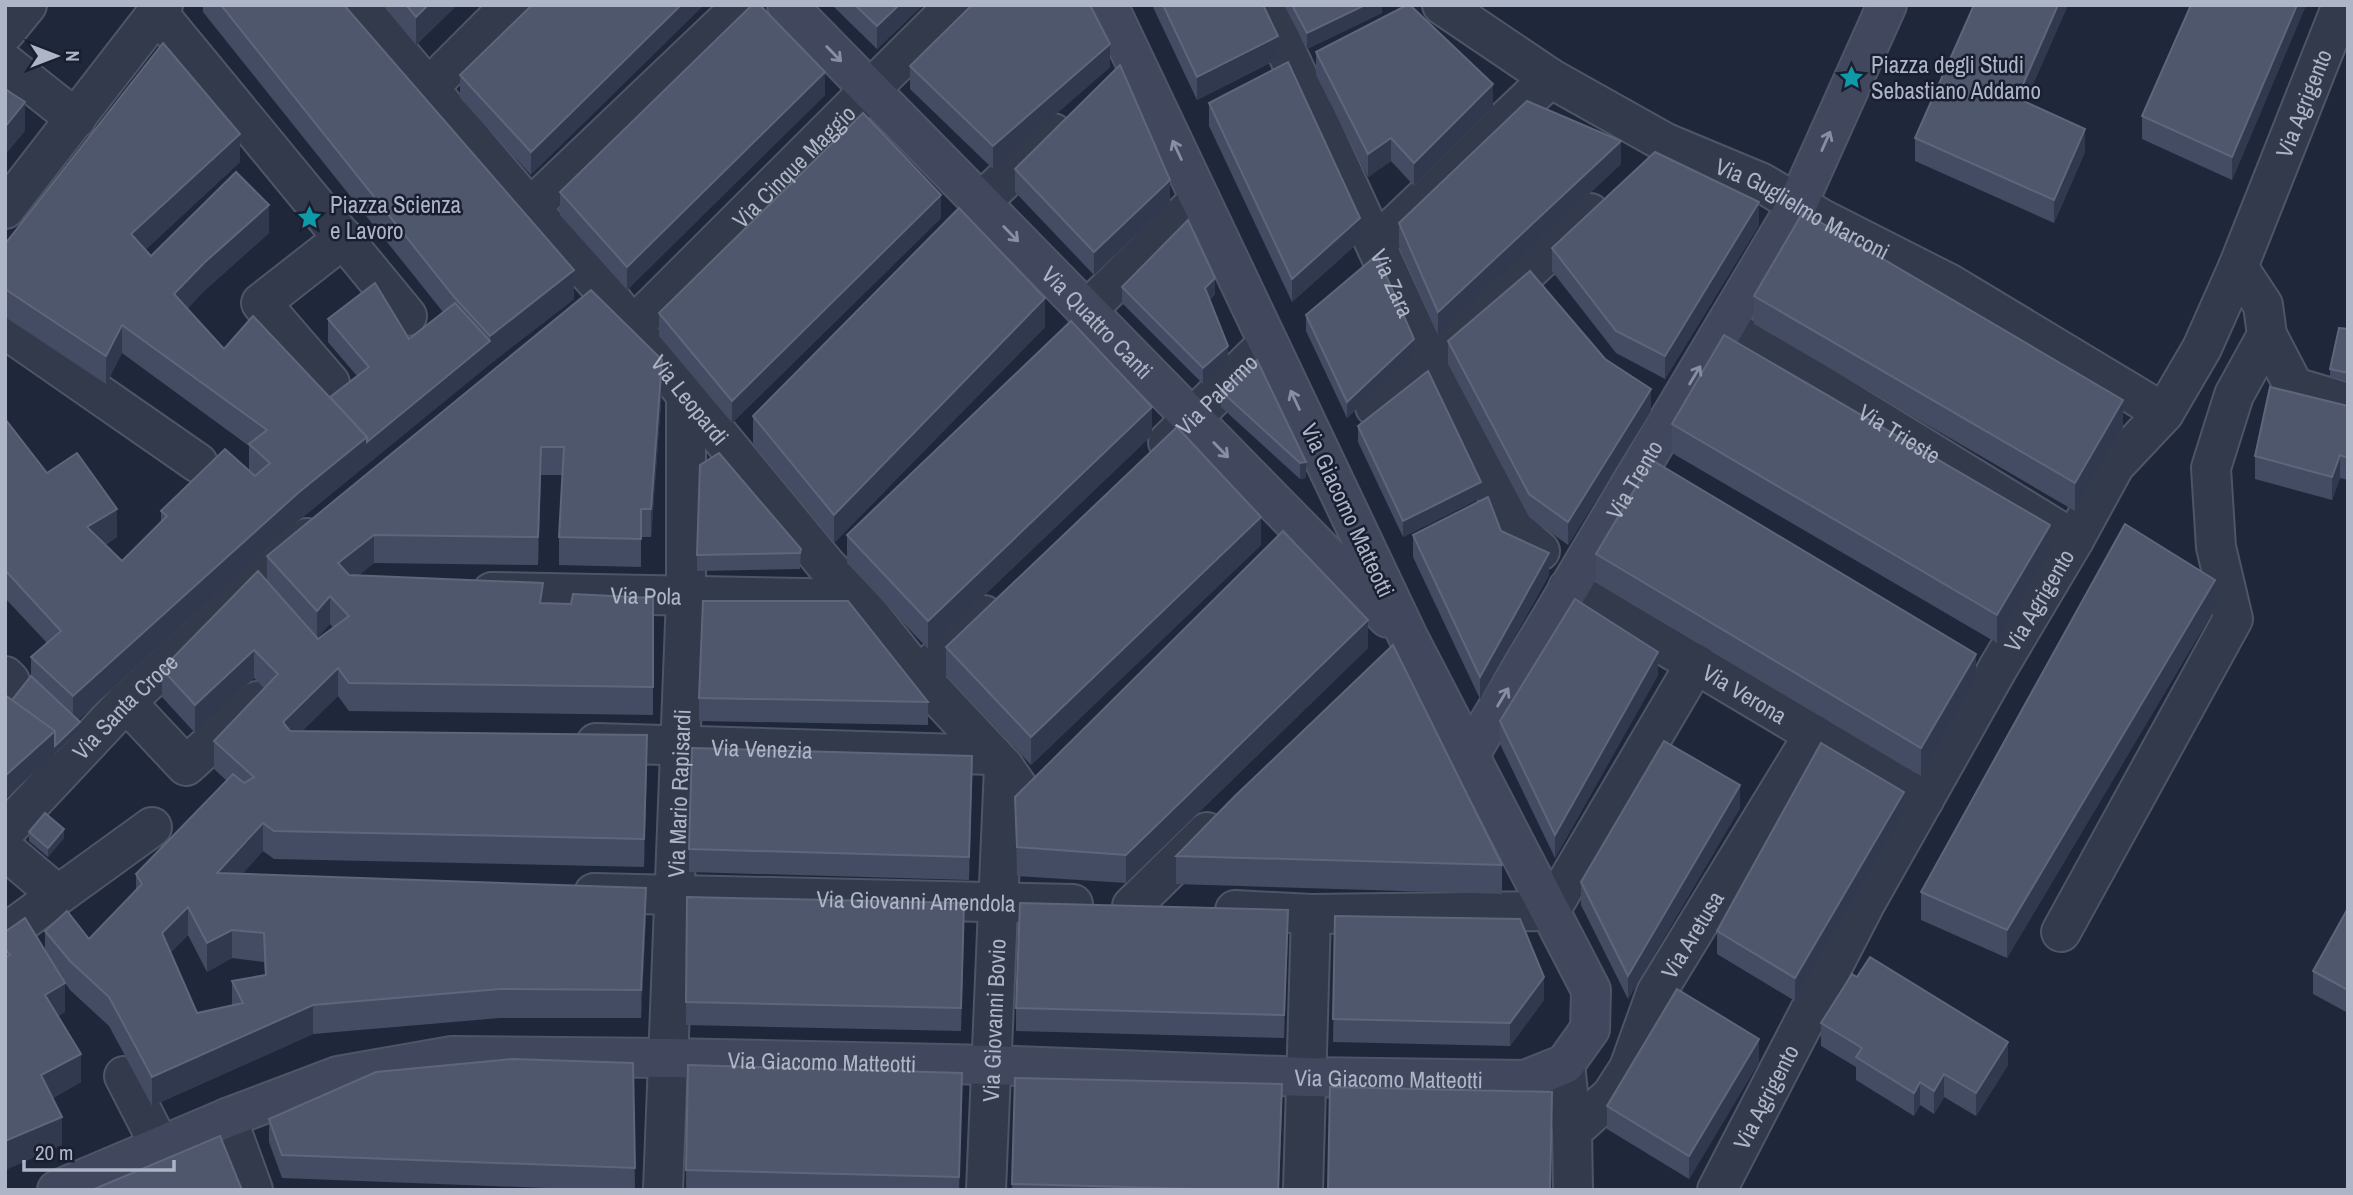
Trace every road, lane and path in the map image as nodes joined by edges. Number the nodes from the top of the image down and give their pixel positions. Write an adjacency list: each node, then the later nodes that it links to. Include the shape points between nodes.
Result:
1 (27, 5): 13 (street)
2 (358, 5): 20 (street, Via Leopardi)
3 (511, 5): 20 (street)
4 (743, 5): 28 (street)
5 (787, 5): 21 (main road, Via Quattro Canti, one-way to 21)
6 (956, 5): 21 (street, Via Cinque Maggio)
7 (1108, 5): 15 (main road, Via Giacomo Matteotti)
8 (1265, 5): 17 (street, Via Zara)
9 (1887, 5): 27 (main road, Via Trento, one-way to 9)
10 (2342, 5): 32 (street, Via Agrigento)
11 (160, 9): 23 (street); 30 (street)
12 (1430, 9): 18 (street, Via Guglielmo Marconi)
13 (5, 33)
14 (1330, 54): 17 (street)
15 (1132, 57): 19 (street); 25 (main road, Via Giacomo Matteotti, one-way to 15)
16 (5, 63): 23 (street)
17 (1295, 70): 31 (street, Via Zara)
18 (1550, 78): 24 (street, Via Guglielmo Marconi); 31 (street)
19 (1104, 84)
20 (429, 87): 28 (street, Via Leopardi)
21 (870, 91): 26 (main road, Via Quattro Canti); 36 (street, Via Cinque Maggio)
22 (1075, 112): 26 (street)
23 (76, 119): 29 (street)
24 (1666, 143): 27 (street, Via Guglielmo Marconi); 40 (street, via 1627,179 1538,281)
25 (1200, 199): 33 (street); 39 (main road, Via Giacomo Matteotti)
26 (980, 203): 33 (main road, Via Quattro Canti, one-way to 33)
27 (1798, 203): 35 (main road, Via Trento); 47 (street, Via Guglielmo Marconi, via 1950,284)
28 (530, 208): 36 (street, Via Leopardi, via 592,297)
29 (5, 209)
30 (344, 238): 34 (street); 41 (street, via 261,303)
31 (1377, 244): 40 (street, Via Zara)
32 (2238, 267): 38 (street, via 2263,305); 47 (street, Via Agrigento, via 2202,348)
33 (1086, 311): 48 (main road, Via Quattro Canti)
34 (407, 316)
35 (1725, 326): 46 (main road, Via Trento, one-way to 35); 55 (street, Via Trieste)
36 (632, 327): 43 (street, Via Leopardi)
37 (5, 329): 49 (street)
38 (2267, 335): 44 (street, via 2294,387); 89 (street, via 2234,395 2211,468 2216,547 2233,619)
39 (1268, 343): 48 (street, Via Palermo); 63 (main road, Via Giacomo Matteotti, one-way to 39)
40 (1430, 363): 45 (street); 56 (street, Via Zara, via 1515,529)
41 (330, 383)
42 (1642, 389): 46 (street)
43 (686, 395): 57 (street, Via Leopardi, via 740,437); 61 (street, Via Mario Rapisardi)
44 (2348, 403)
45 (1375, 407)
46 (1673, 412): 50 (main road, Via Trento)
47 (2164, 413): 55 (street, Via Agrigento, via 2115,466)
48 (1192, 420): 51 (street, Via Palermo); 63 (main road, Via Quattro Canti, one-way to 63, via 1290,540)
49 (198, 463)
50 (1643, 463): 52 (street); 58 (main road, Via Trento)
51 (1141, 467)
52 (1679, 484)
53 (338, 512): 70 (street, Via Santa Croce, via 253,583)
54 (856, 537): 57 (street)
55 (2074, 540): 67 (street, Via Agrigento)
56 (1540, 551)
57 (826, 565): 62 (street, Via Leopardi)
58 (1568, 588): 65 (street, Via Verona); 74 (main road, Via Trento, one-way to 58)
59 (463, 591): 61 (street, Via Pola)
60 (1010, 591): 68 (street)
61 (686, 597): 62 (street, Via Pola); 73 (street, Via Mario Rapisardi)
62 (857, 600): 68 (street, Via Leopardi)
63 (1409, 639): 66 (street); 74 (main road, Via Giacomo Matteotti)
64 (1962, 648): 67 (street)
65 (1696, 663): 71 (street, Via Verona); 87 (street)
66 (1378, 667)
67 (1998, 668): 77 (street, Via Agrigento)
68 (919, 676): 76 (street, Via Leopardi)
69 (258, 700): 70 (street, via 186,765)
70 (127, 702): 79 (street, Via Santa Croce)
71 (1814, 734): 77 (street, Via Verona); 97 (street, Via Aretusa, via 1657,993 1629,1068 1611,1096)
72 (556, 742): 73 (street, Via Venezia)
73 (680, 744): 76 (street, Via Venezia); 83 (street, Via Mario Rapisardi)
74 (1469, 755): 87 (main road, Via Giacomo Matteotti)
75 (1053, 767): 76 (street)
76 (1005, 785): 85 (street, Via Giovanni Bovio)
77 (1924, 800): 105 (street, Via Agrigento)
78 (152, 827): 84 (street)
79 (5, 831)
80 (1207, 832): 86 (street)
81 (5, 850): 84 (street)
82 (566, 892): 83 (street, Via Giovanni Amendola)
83 (674, 894): 85 (street, Via Giovanni Amendola); 91 (street, Via Mario Rapisardi)
84 (58, 895): 90 (street)
85 (998, 902): 86 (street, Via Giovanni Amendola); 93 (street, Via Giovanni Bovio)
86 (1132, 906): 88 (street, Via Giovanni Amendola)
87 (1550, 911): 88 (street, Via Giovanni Amendola); 92 (main road, Via Giacomo Matteotti, via 1591,990 1590,1029)
88 (1311, 914): 95 (street)
89 (2061, 932)
90 (5, 934)
91 (668, 1058): 93 (main road, Via Giacomo Matteotti); 96 (main road, Via Giacomo Matteotti, via 452,1056 338,1076); 101 (street, Via Mario Rapisardi)
92 (1565, 1064): 95 (main road, Via Giacomo Matteotti, via 1525,1080); 97 (street)
93 (991, 1065): 95 (main road, Via Giacomo Matteotti); 102 (street, Via Giovanni Bovio)
94 (124, 1076): 98 (street)
95 (1306, 1077): 103 (street)
96 (227, 1118): 98 (main road, Via Giacomo Matteotti); 100 (street)
97 (1572, 1131): 104 (street)
98 (160, 1146): 99 (main road, Via Giacomo Matteotti)
99 (57, 1190)
100 (253, 1190)
101 (663, 1190)
102 (986, 1190)
103 (1303, 1190)
104 (1573, 1190)
105 (1717, 1190)

